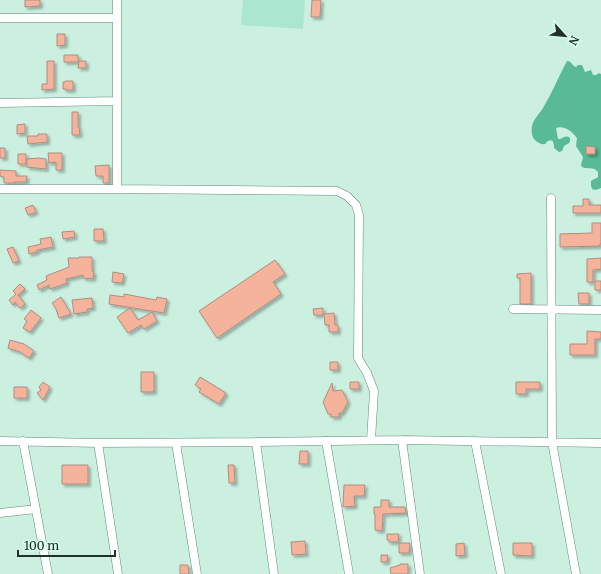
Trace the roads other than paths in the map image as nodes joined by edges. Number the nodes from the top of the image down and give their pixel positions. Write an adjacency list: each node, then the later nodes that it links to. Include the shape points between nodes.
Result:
1 (117, 0): 3 (street)
2 (0, 18): 3 (street)
3 (117, 18): 4 (street)
4 (117, 101): 5 (street); 7 (street)
5 (0, 103)
6 (0, 189): 7 (street)
7 (117, 189): 12 (street, via 337,191 347,196 356,205 359,215 358,358 374,391)
8 (551, 198): 10 (street)
9 (513, 309): 10 (street)
10 (551, 309): 11 (street); 19 (street)
11 (601, 310)
12 (371, 440): 13 (street); 16 (street)
13 (402, 440): 17 (street); 30 (street)
14 (0, 441): 15 (street)
15 (23, 441): 20 (street); 23 (street)
16 (326, 441): 18 (street); 29 (street)
17 (475, 441): 19 (street); 31 (street)
18 (256, 442): 21 (street); 28 (street)
19 (552, 442): 22 (street); 32 (street)
20 (98, 443): 21 (street); 26 (street)
21 (176, 443): 27 (street)
22 (601, 443)
23 (36, 509): 24 (street); 25 (street)
24 (0, 513)
25 (48, 574)
26 (118, 574)
27 (197, 574)
28 (274, 574)
29 (349, 574)
30 (420, 574)
31 (501, 574)
32 (576, 574)

